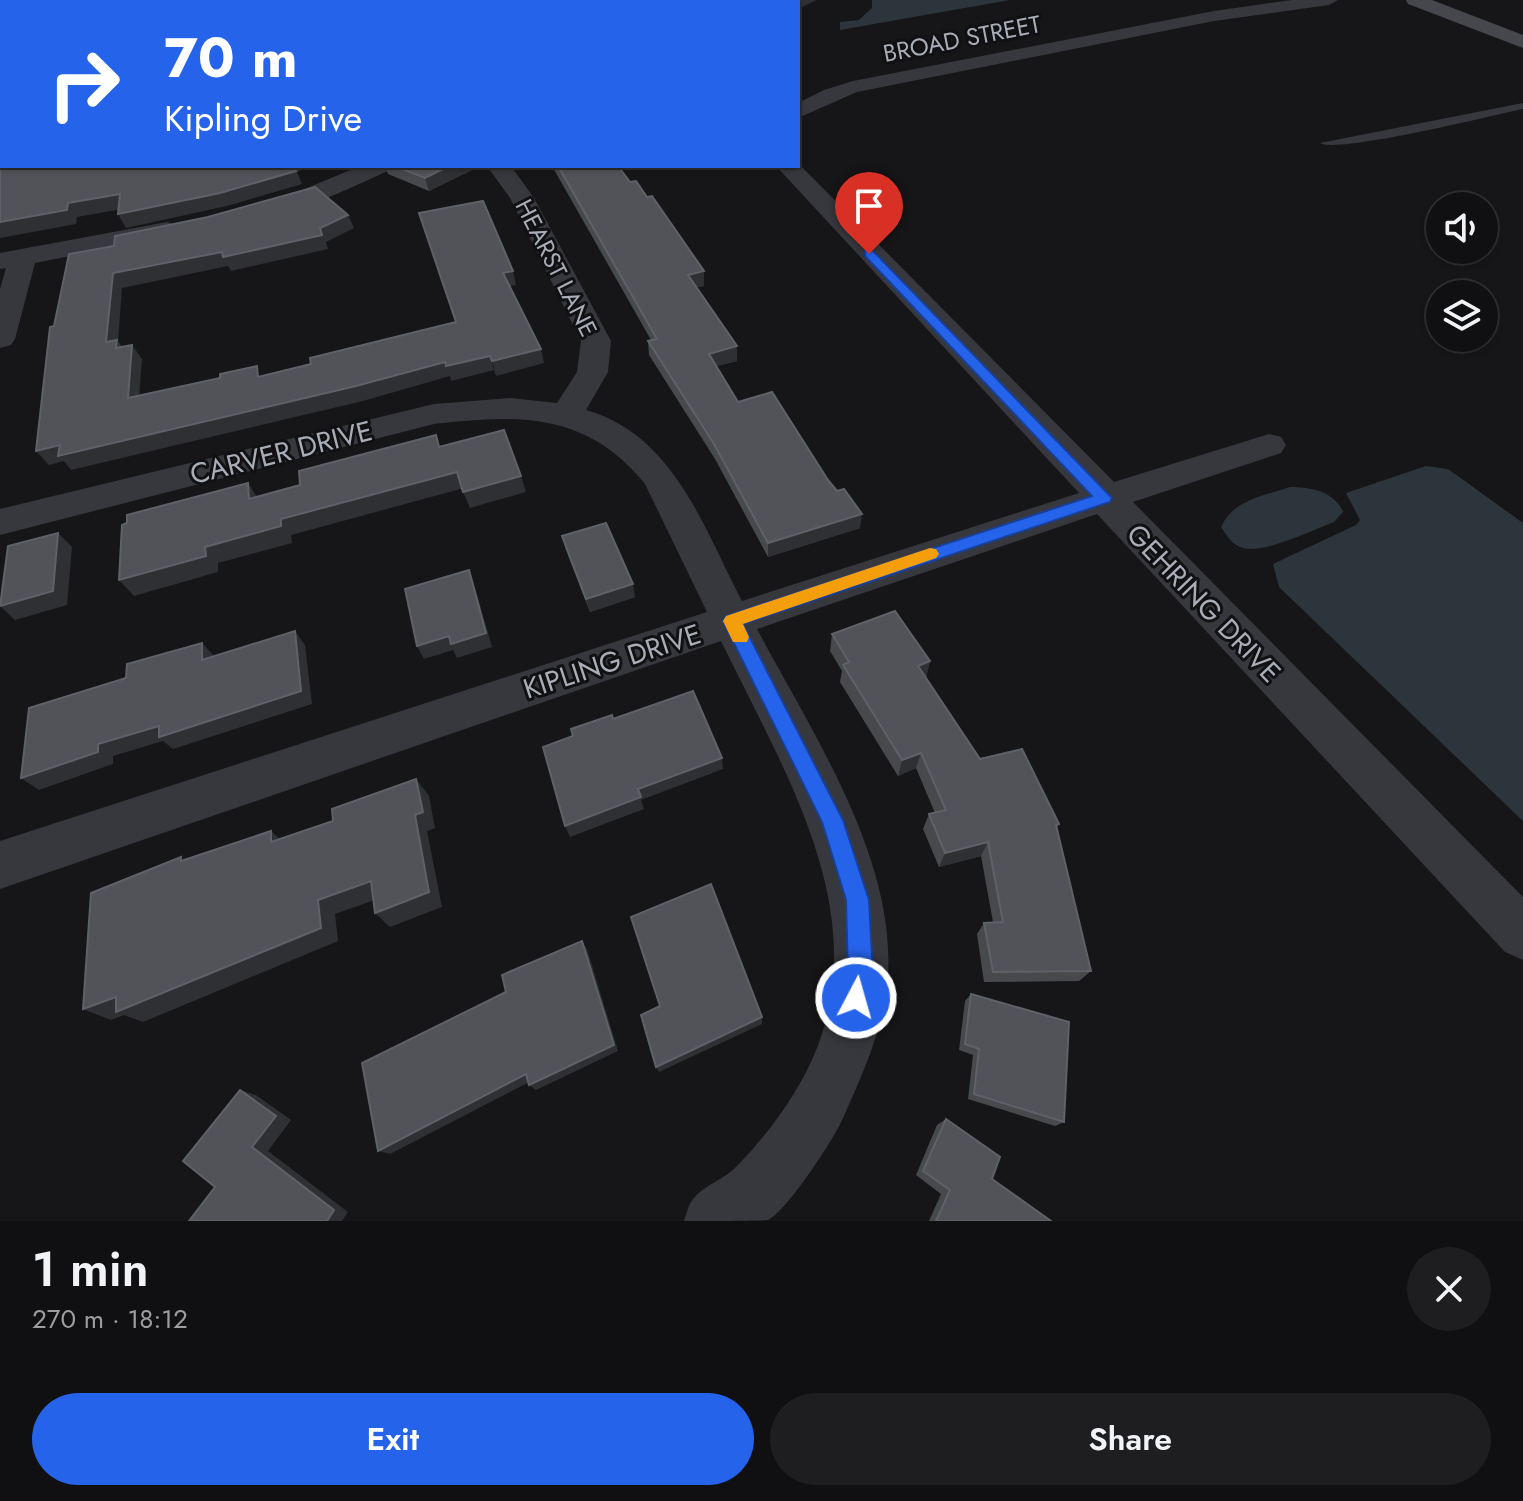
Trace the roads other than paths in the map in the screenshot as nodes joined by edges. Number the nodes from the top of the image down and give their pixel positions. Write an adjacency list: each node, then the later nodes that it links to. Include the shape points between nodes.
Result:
1 (1329, 0): 5 (street, BROAD STREET, via 1214,16 853,87)
2 (1415, 0): 3 (main road)
3 (1523, 42)
4 (1523, 106): 6 (lane)
5 (800, 111)
6 (1326, 143)
7 (375, 168): 10 (street, via 304,198)
8 (500, 168): 14 (street, HEARST LANE, via 522,198 596,341 589,385)
9 (790, 168): 16 (street, GEHRING DRIVE)
10 (242, 215)
11 (186, 226): 12 (street)
12 (12, 259): 13 (street)
13 (0, 339)
14 (565, 414): 17 (street, CARVER DRIVE, via 485,407 434,414); 18 (street, CARVER DRIVE, via 632,447 660,478)
15 (1269, 445): 16 (street, KIPLING DRIVE)
16 (1104, 498): 18 (street, KIPLING DRIVE); 20 (street, GEHRING DRIVE)
17 (0, 522)
18 (732, 621): 19 (street, KIPLING DRIVE); 21 (street, CARVER DRIVE, via 832,820 857,900 861,975 846,1046 814,1115 758,1189)
19 (0, 865)
20 (1523, 934)
21 (715, 1221)

